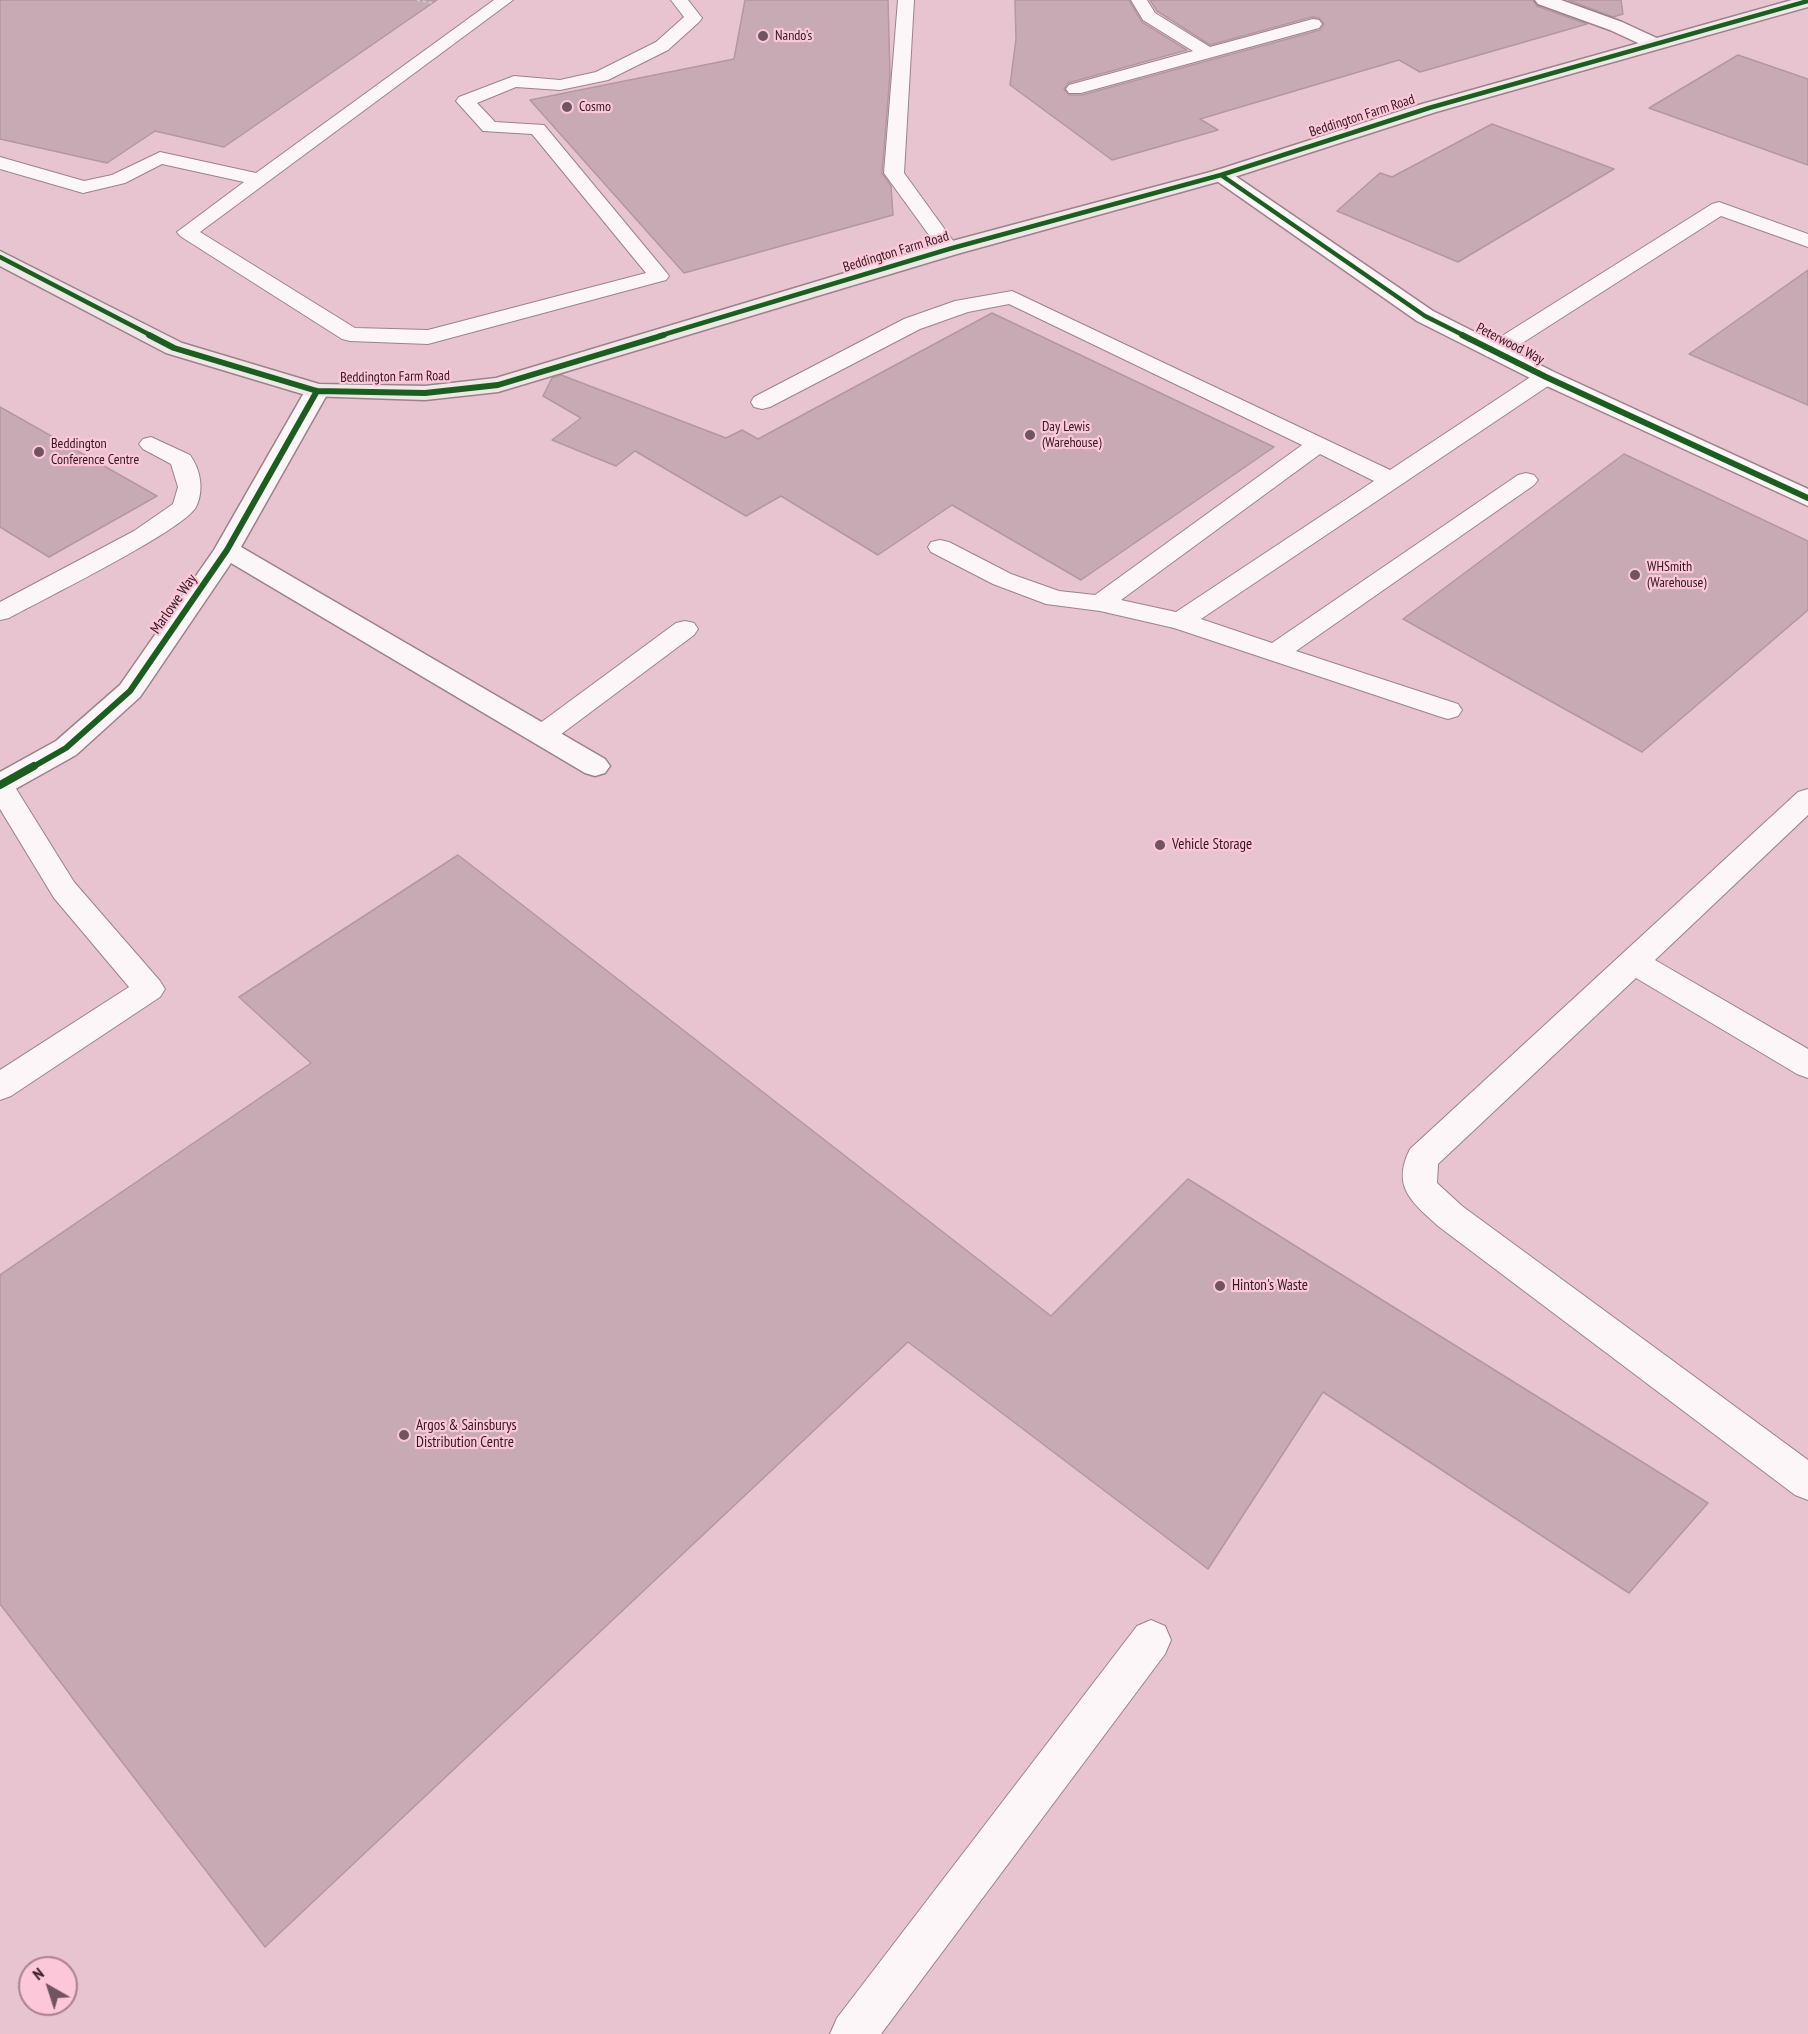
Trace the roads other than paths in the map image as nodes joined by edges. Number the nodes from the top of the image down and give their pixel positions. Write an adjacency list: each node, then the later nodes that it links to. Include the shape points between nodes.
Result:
1 (505, 0): 13 (lane)
2 (679, 0): 13 (lane, via 693,18 662,46 602,76 560,85 514,81 465,101 490,127 537,129 659,276 428,337 350,334 187,232)
3 (906, 0): 15 (lane, via 894,173)
4 (1139, 0): 9 (lane, via 1149,16)
5 (1544, 0): 8 (street)
6 (1808, 1): 8 (street, Beddington Farm Road)
7 (1313, 24): 9 (lane)
8 (1655, 44): 12 (street, Beddington Farm Road, via 1430,108)
9 (1206, 52): 10 (lane)
10 (1075, 89)
11 (0, 162): 13 (lane, via 83,187 118,179 159,158)
12 (1221, 175): 15 (street, Beddington Farm Road); 17 (street, Peterwood Way, via 1425,316)
13 (259, 180)
14 (1808, 241): 17 (lane, via 1719,208)
15 (950, 249): 19 (street, Beddington Farm Road, via 498,385 425,393)
16 (0, 257): 19 (street, Beddington Farm Road, via 174,348)
17 (1494, 351): 18 (street, Peterwood Way)
18 (1546, 377): 23 (lane); 25 (street, Peterwood Way)
19 (317, 391): 27 (street, Marlowe Way)
20 (762, 402): 22 (lane, via 912,324 963,306 1012,297)
21 (151, 444): 29 (lane, via 182,460 190,487 184,507 143,536)
22 (1317, 445): 23 (lane); 28 (lane)
23 (1392, 480): 30 (lane)
24 (1526, 480): 32 (lane)
25 (1808, 498)
26 (940, 547): 28 (lane, via 1002,579 1054,598)
27 (227, 550): 34 (street); 36 (street, Marlowe Way, via 130,691 66,748)
28 (1100, 603): 30 (lane)
29 (0, 612)
30 (1180, 621): 32 (lane)
31 (685, 629): 34 (lane)
32 (1275, 653): 33 (lane)
33 (1448, 710)
34 (542, 735): 35 (street)
35 (595, 766)
36 (0, 785): 40 (lane, via 64,890 149,989)
37 (1808, 799): 38 (lane)
38 (1633, 962): 39 (lane); 41 (lane, via 1422,1159 1420,1188 1450,1216)
39 (1808, 1065)
40 (0, 1087)
41 (1808, 1482)
42 (1151, 1640): 43 (lane)
43 (853, 2034)

